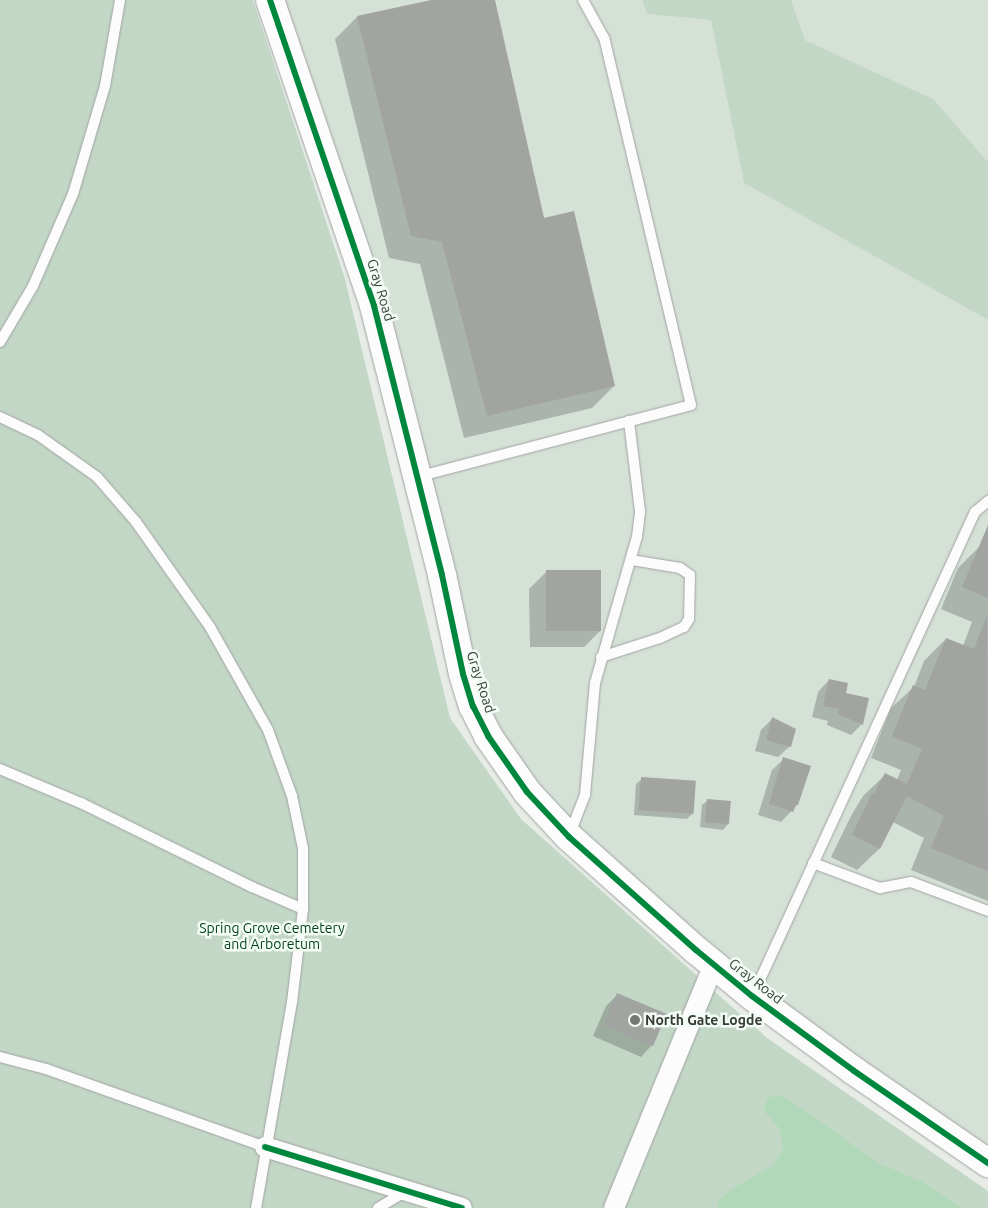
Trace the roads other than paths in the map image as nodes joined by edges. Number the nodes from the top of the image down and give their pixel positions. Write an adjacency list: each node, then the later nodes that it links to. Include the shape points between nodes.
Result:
1 (120, 0): 4 (lane, via 104,86 73,194 33,286)
2 (270, 0): 7 (street, Gray Road, via 374,306)
3 (583, 0): 6 (lane, via 604,38 691,405)
4 (0, 342)
5 (0, 417): 14 (lane, via 38,435 96,477 136,522 210,627 268,730 292,796 302,848)
6 (629, 421): 7 (lane); 9 (lane, via 640,511)
7 (418, 477): 12 (street, Gray Road, via 473,706 488,736 527,792)
8 (988, 501): 13 (lane, via 975,512)
9 (630, 560): 10 (lane); 10 (lane, via 680,568 690,575 689,619 684,626 660,638)
10 (601, 657): 12 (lane, via 595,683 585,795)
11 (0, 769): 14 (lane)
12 (569, 837): 16 (street, Gray Road)
13 (813, 863): 15 (lane, via 880,888 910,882); 17 (lane)
14 (303, 908): 19 (lane, via 292,1002)
15 (988, 911)
16 (714, 964): 17 (street, Gray Road); 25 (street)
17 (752, 996): 20 (street, Gray Road)
18 (0, 1056): 19 (lane, via 46,1069)
19 (265, 1148): 21 (street); 22 (lane)
20 (988, 1163)
21 (405, 1192): 23 (lane); 24 (street)
22 (256, 1208)
23 (378, 1208)
24 (462, 1208)
25 (614, 1208)

